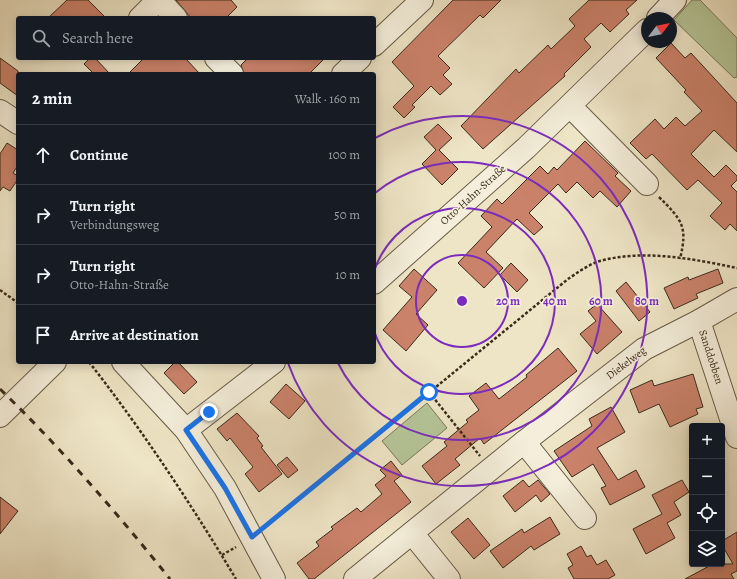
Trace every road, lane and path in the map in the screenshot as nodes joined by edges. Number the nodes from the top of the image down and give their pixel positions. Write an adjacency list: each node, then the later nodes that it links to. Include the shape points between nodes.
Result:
1 (158, 0): 5 (street); 6 (street)
2 (422, 0): 8 (street)
3 (675, 0): 4 (street)
4 (664, 12)
5 (142, 16)
6 (174, 16)
7 (641, 36): 13 (street, Otto-Hahn-Straße)
8 (376, 43)
9 (218, 60): 11 (street)
10 (358, 60): 12 (street)
11 (230, 72)
12 (345, 72)
13 (570, 106): 16 (street); 19 (street, Otto-Hahn-Straße)
14 (0, 111): 15 (street)
15 (16, 122)
16 (647, 184): 17 (path, via 680,221 685,239)
17 (680, 259): 18 (path); 28 (path, via 632,255 598,261 568,279)
18 (737, 268)
19 (376, 281)
20 (0, 290): 22 (path)
21 (737, 299): 23 (street, Diekelweg)
22 (16, 302)
23 (699, 322): 31 (street, Sanddobben); 32 (street, Diekelweg, via 644,349)
24 (53, 364): 29 (street)
25 (90, 364): 37 (path, via 194,509)
26 (125, 364): 30 (street)
27 (271, 364): 30 (street)
28 (429, 392): 33 (path); 36 (path)
29 (0, 416)
30 (186, 430): 36 (street, via 225,488)
31 (737, 437)
32 (524, 442): 33 (street, Diekelweg); 34 (street)
33 (491, 469): 35 (street, Diekelweg)
34 (585, 518)
35 (412, 533): 39 (street, Diekelweg); 40 (street)
36 (252, 537): 38 (street)
37 (236, 579)
38 (274, 579)
39 (355, 579)
40 (449, 579)

